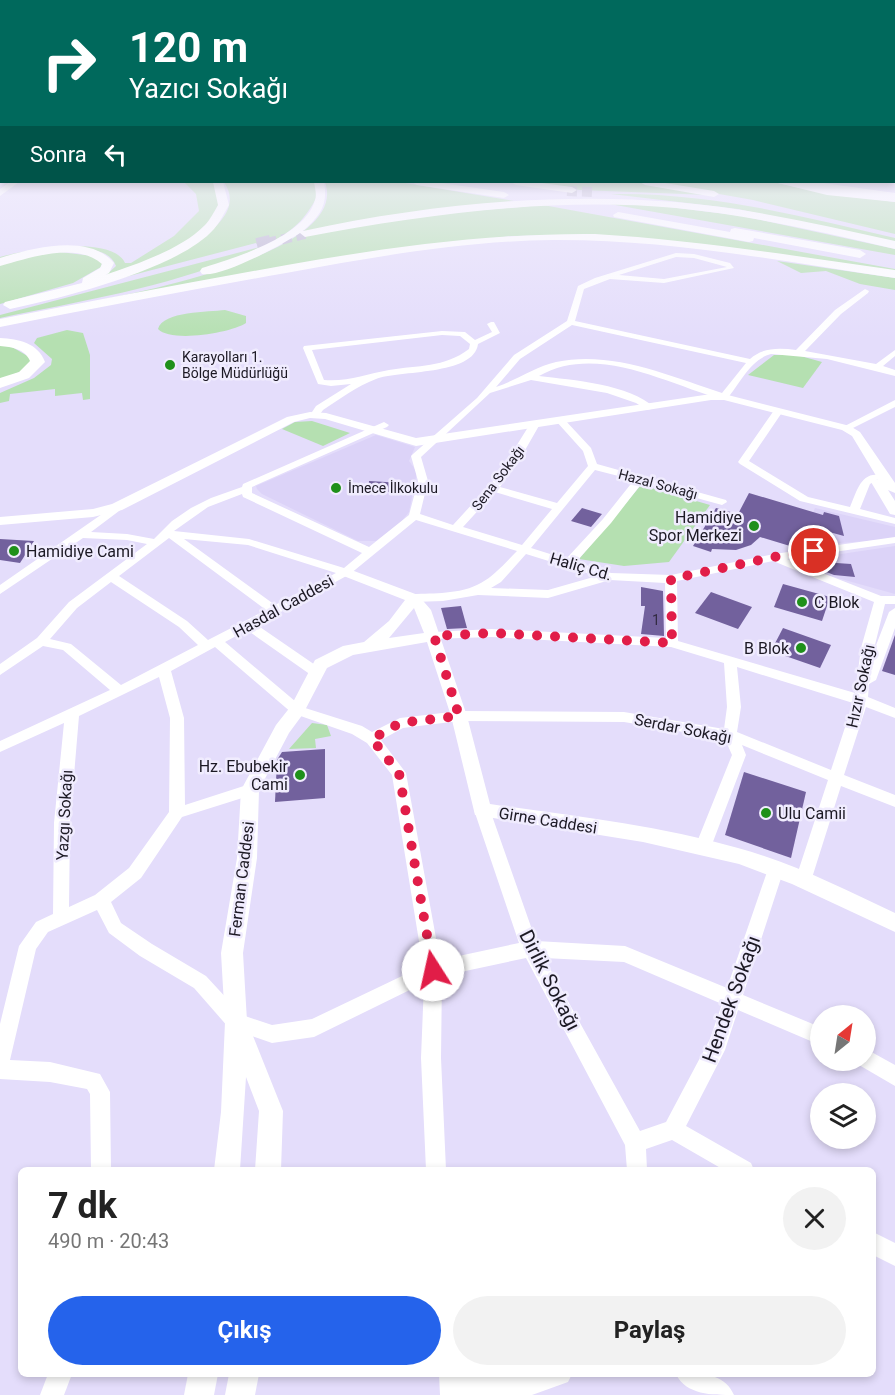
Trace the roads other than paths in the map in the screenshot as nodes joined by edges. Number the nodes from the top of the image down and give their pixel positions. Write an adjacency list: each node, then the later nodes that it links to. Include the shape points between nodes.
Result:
1 (222, 209): 20 (highway, via 210,226 156,260 113,277)
2 (315, 209): 21 (highway, via 309,219 286,237 251,255 179,279)
3 (466, 209): 8 (highway)
4 (585, 209): 15 (highway)
5 (603, 209): 12 (highway)
6 (750, 209): 11 (highway)
7 (780, 209): 9 (highway)
8 (305, 234)
9 (895, 236)
10 (257, 245): 13 (highway)
11 (895, 246)
12 (870, 255)
13 (200, 259)
14 (0, 262): 20 (highway, via 28,254 65,251 92,253 108,263 105,270 91,279)
15 (895, 265)
16 (170, 268): 20 (highway)
17 (895, 274): 21 (highway, via 665,243 500,239 430,245 317,263)
18 (612, 277): 18 (street, via 664,281 731,268 728,264 676,255); 22 (street, via 581,288)
19 (865, 291): 27 (street)
20 (2, 309)
21 (0, 322)
22 (571, 322): 28 (street); 35 (street, via 517,357)
23 (491, 324): 25 (street, via 496,333)
24 (0, 342): 33 (highway, via 20,345 38,362 24,375)
25 (474, 343): 32 (street, via 473,350 451,365 392,372); 32 (street, via 462,334 442,333 308,348 321,382)
26 (895, 352): 29 (street)
27 (798, 353): 28 (street, via 767,352); 29 (street)
28 (753, 362): 36 (street)
29 (879, 366): 30 (street)
30 (895, 373)
31 (529, 377): 34 (street, via 546,367 585,361 617,365); 35 (street); 39 (street, via 623,394)
32 (366, 380): 40 (street)
33 (0, 383)
34 (691, 387): 36 (street); 37 (street)
35 (486, 393): 46 (street)
36 (724, 397): 37 (street); 41 (street)
37 (675, 403): 39 (street)
38 (895, 403): 45 (street)
39 (650, 408): 42 (street)
40 (317, 411): 44 (street); 54 (street, via 291,419); 58 (street, via 285,414 112,500 81,507)
41 (778, 411): 45 (street); 56 (street, via 743,462 804,498)
42 (561, 421): 43 (street); 47 (street, via 588,450)
43 (535, 424): 46 (street); 50 (street, Sena Sokağı)
44 (380, 428): 46 (street, via 416,442); 51 (street)
45 (846, 428): 48 (street, via 845,433); 52 (street, via 856,434)
46 (431, 441): 59 (street, via 416,456 423,481)
47 (593, 466): 49 (street, Hazal Sokağı); 55 (street)
48 (874, 477): 56 (street, via 866,482); 57 (street)
49 (640, 479): 53 (street, Hazal Sokağı); 70 (street)
50 (493, 488): 55 (street); 62 (street, Sena Sokağı)
51 (247, 489): 64 (street, via 202,507 174,524); 68 (street, via 247,495)
52 (895, 489)
53 (722, 502)
54 (122, 505): 60 (street, via 93,513); 63 (street)
55 (558, 507): 67 (street)
56 (854, 511): 61 (street)
57 (895, 511)
58 (0, 514)
59 (414, 516): 62 (street, Haliç Cd.); 68 (street, Hasdal Caddesi)
60 (0, 521)
61 (895, 521)
62 (457, 527): 67 (street, Haliç Cd.)
63 (78, 534): 66 (street); 75 (street)
64 (168, 534): 66 (street); 71 (street, via 249,542); 80 (street)
65 (895, 540): 69 (street, Haliç Cd.)
66 (158, 543): 73 (street)
67 (525, 549): 70 (street, Haliç Cd.); 76 (street, via 497,579)
68 (370, 552): 71 (street, Hasdal Caddesi)
69 (774, 557): 74 (street, Haliç Cd.); 78 (street)
70 (569, 563): 72 (street, Haliç Cd.)
71 (346, 572): 77 (street); 80 (street, Hasdal Caddesi)
72 (609, 576): 74 (street, Haliç Cd.); 76 (street, via 548,594)
73 (112, 577): 85 (street, via 74,605); 87 (street)
74 (671, 579): 86 (street)
75 (0, 590)
76 (478, 591): 77 (street)
77 (413, 598): 83 (street, Girne Caddesi, via 424,610); 88 (street, Ferman Caddesi, via 386,634)
78 (880, 600): 79 (street); 84 (street, Hızır Sokağı)
79 (895, 600)
80 (276, 610): 82 (street, Hasdal Caddesi)
81 (895, 612): 84 (street)
82 (249, 626): 87 (street, Hasdal Caddesi); 92 (street)
83 (434, 636): 86 (street, via 492,633); 88 (street, Ferman Caddesi); 98 (street, Girne Caddesi)
84 (883, 639): 94 (street, Hızır Sokağı)
85 (41, 641): 91 (street); 93 (street, via 67,647)
86 (672, 643): 89 (street)
87 (212, 644): 90 (street, Hasdal Caddesi); 95 (street)
88 (369, 646): 92 (street, Ferman Caddesi, via 348,650 321,664)
89 (730, 660): 94 (street); 99 (street, via 734,708)
90 (164, 670): 93 (street, Hasdal Caddesi); 106 (street, via 177,718)
91 (0, 671)
92 (316, 672): 95 (street, Ferman Caddesi)
93 (120, 691): 96 (street, Hasdal Caddesi)
94 (861, 700): 97 (street); 102 (street, Hızır Sokağı)
95 (297, 710): 100 (street); 103 (street, Ferman Caddesi, via 282,729)
96 (72, 713): 101 (street, Hasdal Caddesi); 111 (street, Yazgı Sokağı, via 62,823)
97 (895, 713)
98 (459, 716): 99 (street, Serdar Sokağı, via 624,717); 100 (street, Serdar Sokağı, via 400,723); 105 (street, Girne Caddesi)
99 (729, 735): 102 (street, Serdar Sokağı); 107 (street, via 739,755)
100 (372, 739): 114 (street, via 399,773)
101 (0, 747)
102 (837, 777): 104 (street, Serdar Sokağı); 109 (street, Hızır Sokağı)
103 (250, 790): 106 (street); 116 (street, Ferman Caddesi, via 247,858 232,953)
104 (895, 801)
105 (482, 810): 107 (street, Girne Caddesi); 113 (street, Dirlik Sokağı)
106 (177, 813): 110 (street, via 135,873)
107 (703, 847): 108 (street, Girne Caddesi)
108 (776, 869): 109 (street, Girne Caddesi); 115 (street, Hendek Sokağı)
109 (803, 881): 112 (street, Girne Caddesi)
110 (101, 900): 111 (street); 116 (street, via 115,928 200,982)
111 (61, 917): 118 (street, via 42,927 28,946)
112 (895, 922)
113 (530, 949): 114 (street); 115 (street, via 626,954); 123 (street, Dirlik Sokağı)
114 (433, 970): 116 (street, via 314,1028 272,1034); 127 (street, via 431,1058)
115 (734, 998): 117 (street); 122 (street, Hendek Sokağı, via 718,1043)
116 (236, 1022): 125 (street, Ferman Caddesi); 126 (street, Ferman Caddesi, via 271,1111)
117 (810, 1032)
118 (0, 1063)
119 (876, 1064): 121 (street)
120 (0, 1069): 124 (street, via 50,1072 93,1081 99,1092)
121 (895, 1076)
122 (673, 1130): 123 (street); 129 (street)
123 (636, 1143): 128 (street)
124 (101, 1167)
125 (227, 1167)
126 (268, 1167)
127 (436, 1167)
128 (637, 1167)
129 (739, 1167)
130 (876, 1245): 131 (street)
131 (895, 1255)
132 (59, 1377): 139 (street)
133 (202, 1377): 140 (street)
134 (243, 1377): 141 (street)
135 (552, 1377): 138 (street)
136 (693, 1377): 142 (street)
137 (452, 1384): 138 (street)
138 (514, 1392)
139 (52, 1395)
140 (199, 1395)
141 (240, 1395)
142 (722, 1395)

